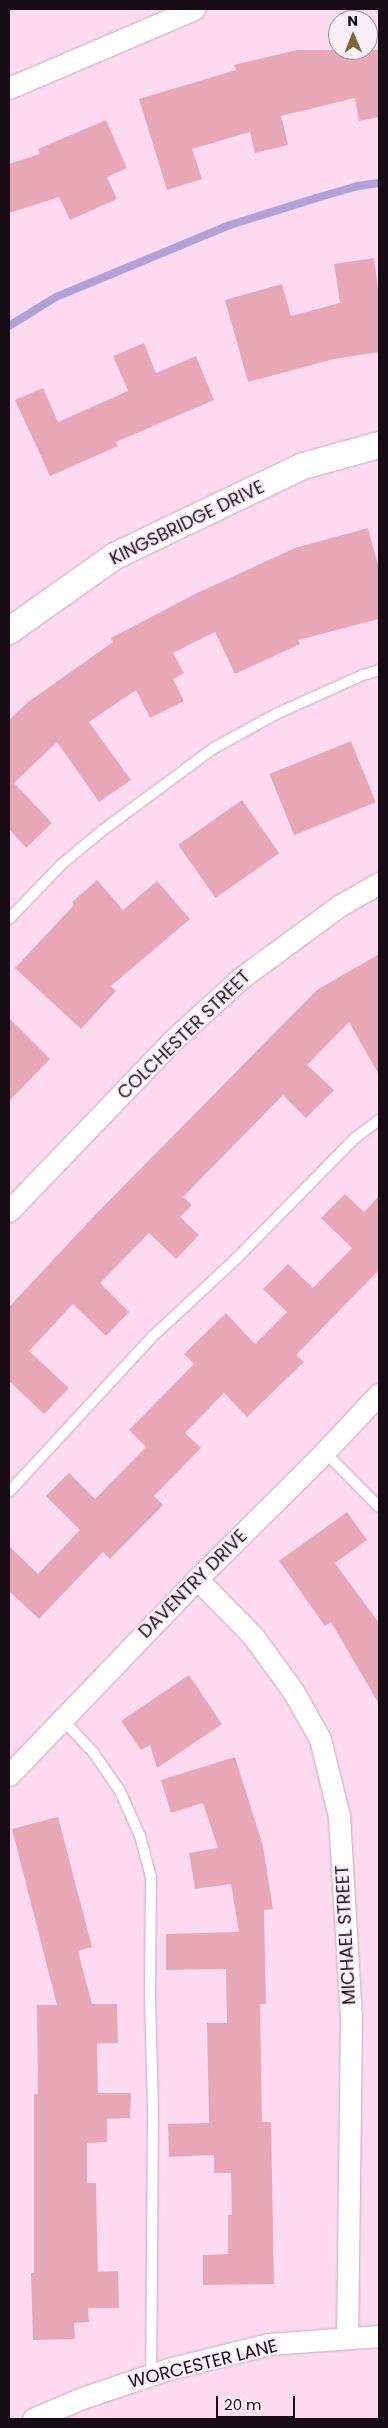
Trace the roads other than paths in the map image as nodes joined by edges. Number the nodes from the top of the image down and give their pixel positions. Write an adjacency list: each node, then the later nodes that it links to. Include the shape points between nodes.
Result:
1 (193, 9): 2 (street)
2 (9, 86)
3 (379, 445): 4 (street, KINGSBRIDGE DRIVE, via 303,466 115,556)
4 (9, 631)
5 (379, 670): 7 (lane, via 278,713 214,748 62,864)
6 (379, 883): 9 (street, COLCHESTER STREET, via 339,906 241,978 174,1039)
7 (9, 919)
8 (379, 1120): 12 (lane, via 355,1138 236,1259 152,1338)
9 (9, 1211)
10 (379, 1394): 11 (street, DAVENTRY DRIVE)
11 (325, 1452): 13 (lane); 14 (street, DAVENTRY DRIVE)
12 (9, 1492)
13 (379, 1507)
14 (197, 1579): 15 (street, DAVENTRY DRIVE); 18 (street, MICHAEL STREET, via 253,1636 293,1691 320,1739 339,1816 351,2018)
15 (62, 1719): 16 (street, DAVENTRY DRIVE); 19 (lane, via 93,1752 120,1791 140,1836 151,1877)
16 (9, 1775)
17 (379, 2336): 18 (street, WORCESTER LANE)
18 (347, 2337): 19 (street, WORCESTER LANE, via 270,2344)
19 (150, 2375): 20 (street, WORCESTER LANE)
20 (33, 2419)

